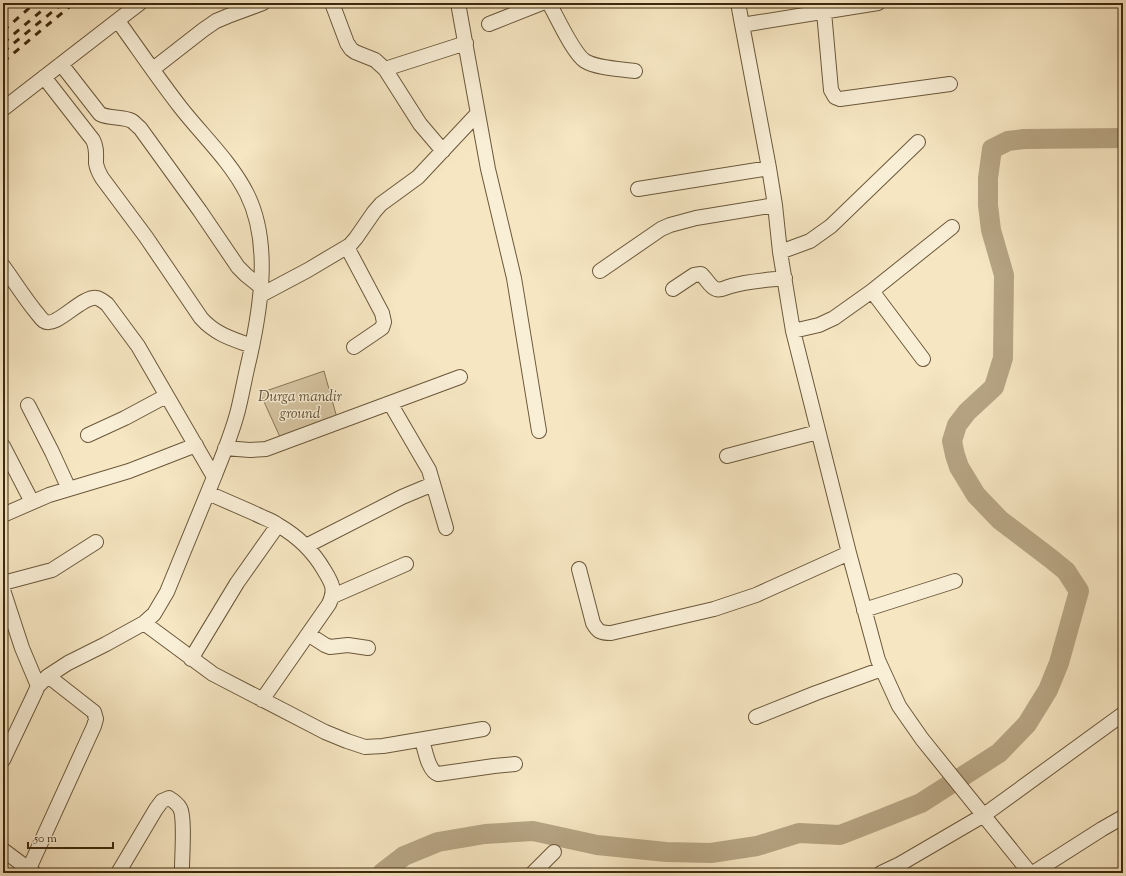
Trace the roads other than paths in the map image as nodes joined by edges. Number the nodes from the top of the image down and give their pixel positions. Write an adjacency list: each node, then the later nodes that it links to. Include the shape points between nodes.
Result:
1 (140, 3): 10 (street)
2 (263, 3): 15 (street, via 216,21)
3 (332, 3): 16 (street, via 351,49 375,60)
4 (458, 3): 13 (street)
5 (542, 3): 11 (street)
6 (549, 3): 17 (street, via 576,52 585,61 595,66)
7 (738, 3): 12 (street)
8 (878, 3): 9 (street)
9 (824, 12): 12 (street); 19 (street, via 832,90 840,99)
10 (118, 21): 14 (street); 15 (street)
11 (489, 24)
12 (742, 25): 24 (street)
13 (466, 42): 16 (street); 21 (street)
14 (61, 64): 18 (street); 34 (street, via 100,114 132,121 140,128 238,267)
15 (153, 69): 34 (street, via 235,174 248,195 259,234)
16 (385, 69): 23 (street, via 420,124)
17 (634, 71)
18 (44, 77): 20 (street); 37 (street, via 93,140 96,146 96,163 102,178 201,318 215,331)
19 (950, 84)
20 (3, 109)
21 (478, 114): 23 (street); 44 (street, via 488,169 514,278)
22 (918, 142): 29 (street, via 832,226 810,241)
23 (443, 151): 28 (street, via 418,178 381,204 356,238)
24 (769, 168): 25 (street); 26 (street)
25 (638, 189)
26 (775, 204): 29 (street); 31 (street, via 670,225)
27 (952, 227): 35 (street)
28 (346, 246): 34 (street, via 308,270); 38 (street, via 382,313 384,322 382,328)
29 (780, 252): 32 (street)
30 (3, 266): 41 (street, via 44,321 56,320 91,298 102,300 138,346)
31 (600, 271)
32 (785, 278): 33 (street, via 739,284 717,290 704,276 698,274); 36 (street)
33 (673, 289)
34 (261, 291): 37 (street)
35 (872, 291): 36 (street, via 827,322); 39 (street)
36 (793, 331): 45 (street)
37 (252, 346): 49 (street, via 239,407)
38 (354, 347)
39 (924, 359)
40 (460, 377): 42 (street)
41 (166, 396): 46 (street); 48 (street)
42 (390, 403): 49 (street, via 266,449); 52 (street, via 429,470)
43 (28, 405): 53 (street)
44 (539, 431)
45 (818, 432): 50 (street); 61 (street)
46 (88, 436)
47 (3, 446): 55 (street)
48 (196, 446): 51 (street); 53 (street, via 129,471)
49 (225, 448): 51 (street)
50 (726, 456)
51 (214, 477): 54 (street)
52 (434, 484): 58 (street); 60 (street, via 402,497)
53 (69, 489): 55 (street)
54 (208, 492): 57 (street); 69 (street, via 167,592 154,614)
55 (32, 502): 56 (street)
56 (3, 515)
57 (278, 525): 60 (street); 72 (street, via 237,583)
58 (446, 528)
59 (96, 542): 65 (street, via 57,568)
60 (306, 546): 67 (street, via 331,581)
61 (849, 553): 63 (street, via 756,595 714,609 611,633 602,633 596,629); 68 (street)
62 (406, 564): 67 (street)
63 (579, 569)
64 (954, 581): 68 (street)
65 (3, 583)
66 (3, 590): 75 (street, via 22,648)
67 (333, 596): 70 (street)
68 (864, 610): 73 (street)
69 (144, 623): 72 (street); 74 (street)
70 (308, 634): 71 (street, via 330,647 348,645); 76 (street)
71 (368, 648)
72 (191, 659): 76 (street, via 212,674)
73 (882, 669): 78 (street); 84 (street, via 899,706 922,739)
74 (48, 676): 75 (street); 89 (street, via 94,712 96,719)
75 (38, 686): 81 (street)
76 (262, 700): 80 (street, via 325,732 365,747)
77 (1123, 715): 84 (street)
78 (756, 717)
79 (483, 729): 80 (street)
80 (422, 740): 83 (street, via 434,773)
81 (6, 741): 82 (street)
82 (3, 760)
83 (515, 764)
84 (984, 815): 88 (street); 94 (street)
85 (1123, 818): 95 (street)
86 (3, 850): 89 (street)
87 (554, 852): 92 (street)
88 (906, 869): 93 (street)
89 (30, 872)
90 (118, 873): 91 (street, via 156,809 162,801 169,798 176,802 182,814)
91 (181, 873)
92 (533, 873)
93 (881, 873)
94 (1030, 873)
95 (1033, 873)

